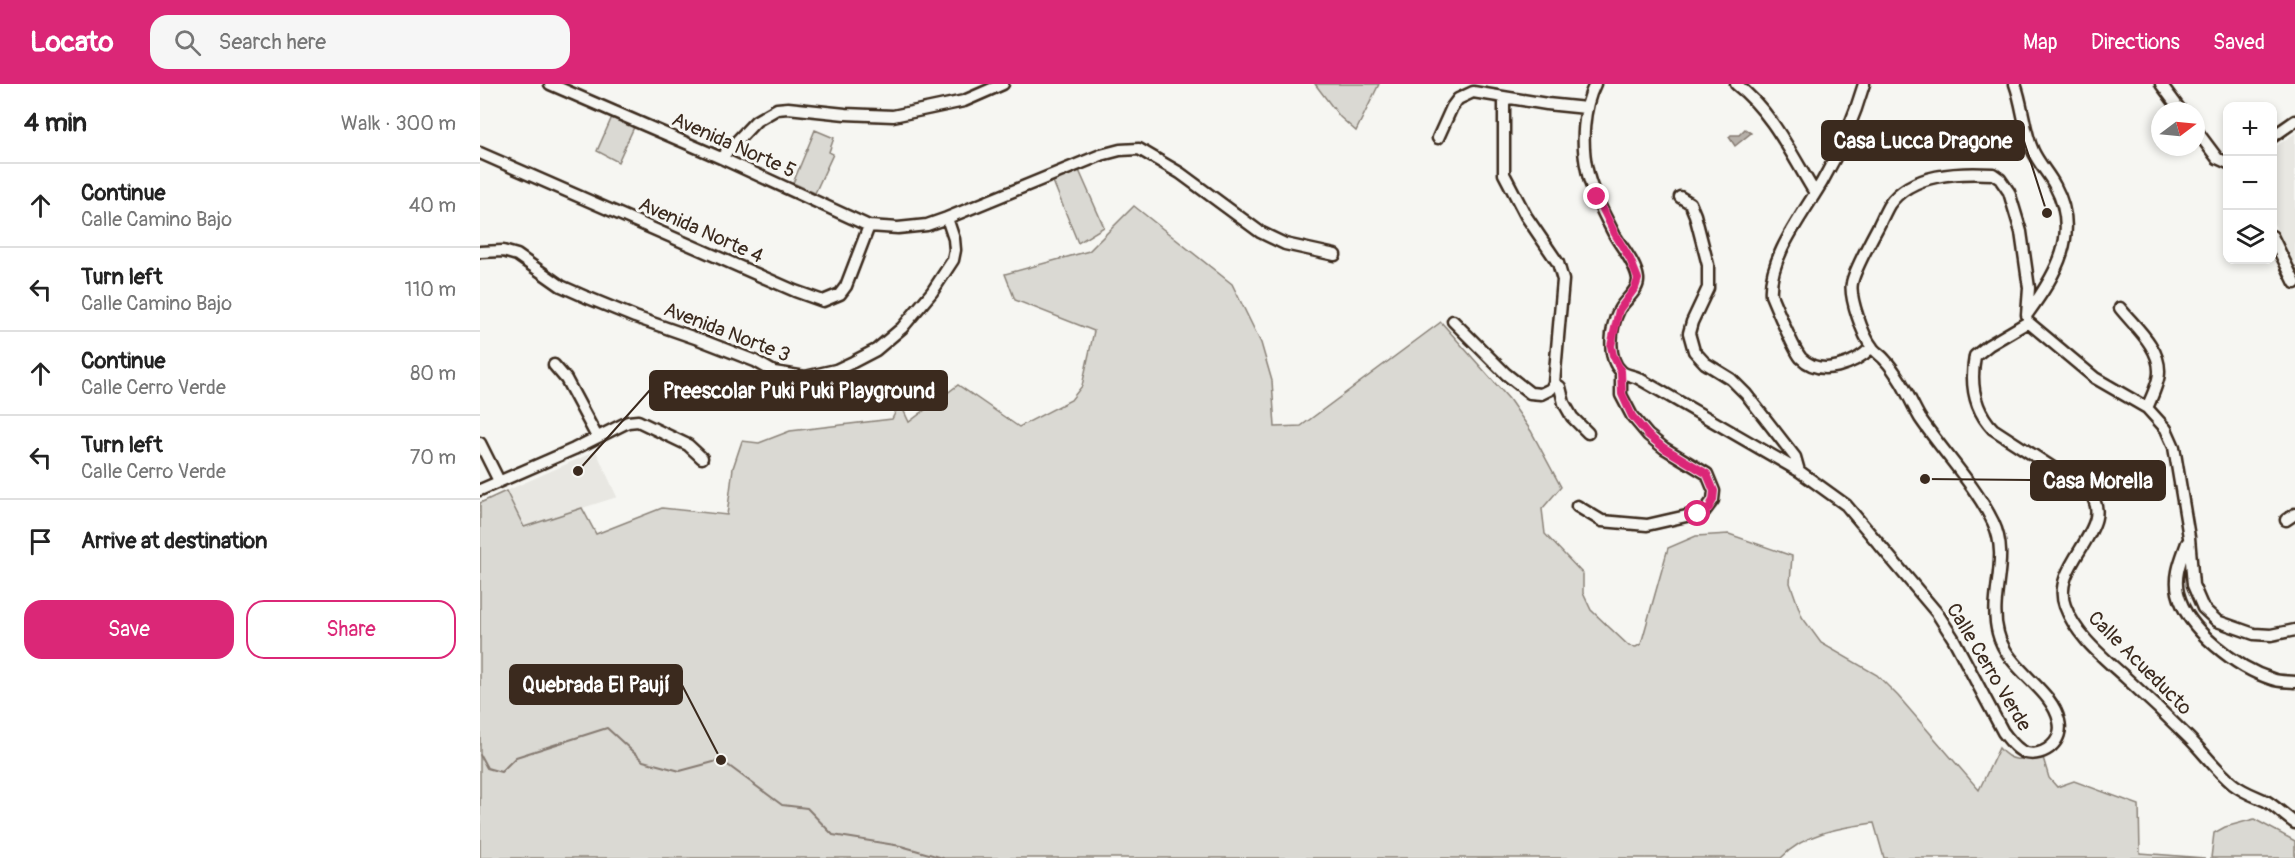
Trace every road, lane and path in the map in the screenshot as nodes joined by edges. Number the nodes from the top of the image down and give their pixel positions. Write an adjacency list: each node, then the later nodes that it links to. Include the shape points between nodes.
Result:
1 (550, 84): 16 (street, Avenida Norte 5)
2 (1003, 84): 16 (street, via 964,101 893,116 777,109 756,121)
3 (1594, 84): 10 (street)
4 (1736, 84): 18 (street, via 1765,111)
5 (1864, 84): 18 (street, via 1848,132)
6 (2015, 84): 27 (street, via 2032,149 2055,186 2066,211 2067,227 2053,275)
7 (2161, 84): 9 (street)
8 (1507, 98): 10 (street); 13 (street, via 1467,93 1452,107); 32 (street, via 1504,174 1558,263 1563,280)
9 (2174, 102)
10 (1586, 108): 31 (street, via 1587,171 1638,279 1619,310 1614,329 1611,346)
11 (2295, 121): 12 (street)
12 (2277, 134)
13 (1438, 138)
14 (2205, 142): 17 (street)
15 (480, 153): 21 (street, Avenida Norte 4, via 824,301 840,294 846,286)
16 (721, 158): 21 (street, Avenida Norte 5)
17 (2223, 160)
18 (1815, 193): 29 (street, via 1778,255 1771,295 1800,357 1813,365 1839,366)
19 (1680, 197): 38 (street, via 1690,203 1695,215 1708,265 1708,288 1689,333 1694,351 1746,394 1795,457)
20 (947, 218): 21 (street, via 898,228); 23 (street, Avenida Norte 3, via 954,239 953,260 902,328 876,350 853,362 805,377 774,372 755,361 586,297 561,286 517,255); 24 (street, via 1101,155 1139,149 1180,173 1260,232 1286,244)
21 (869, 226)
22 (2277, 246): 25 (street)
23 (480, 252)
24 (1335, 255)
25 (2295, 283)
26 (2120, 308): 33 (street, via 2150,345 2158,365 2160,374)
27 (2028, 319): 29 (street, Calle Cerro Verde, via 2030,288 2021,232 2001,179 1993,174 1936,176 1909,188 1890,204 1851,284 1854,303); 33 (street, via 2095,378); 45 (street, Calle Acueducto, via 1975,356 1972,374 1982,418 1992,429 2087,490 2096,504 2097,519 2062,586 2064,604 2074,626 2228,780 2268,802)
28 (1453, 321): 32 (street, via 1530,393 1542,394)
29 (1872, 347): 38 (street, Calle Cerro Verde, via 1886,360 1920,417 1993,522 2001,553 1994,613 1998,635 2005,651 2056,709 2059,732 2048,749 2024,752 2013,744 1937,613 1846,505)
30 (554, 365): 35 (street, via 566,379)
31 (1621, 371): 38 (street, Calle Cerro Verde); 41 (street, via 1622,394 1632,416 1664,448 1707,474 1713,500 1704,512 1647,525 1602,521)
32 (1554, 383): 34 (street, via 1560,387 1572,417)
33 (2147, 408): 42 (street, via 2166,429 2174,447)
34 (1588, 433)
35 (597, 437): 37 (street, via 638,421 688,445); 39 (street)
36 (480, 443): 39 (street)
37 (702, 458)
38 (1799, 471)
39 (499, 481): 40 (street)
40 (480, 490)
41 (1577, 506)
42 (2189, 537): 43 (street, via 2193,585 2203,608 2217,621 2254,634); 44 (street, via 2177,571 2178,593 2200,633 2247,668 2273,680)
43 (2295, 630)
44 (2295, 682)
45 (2295, 823)

